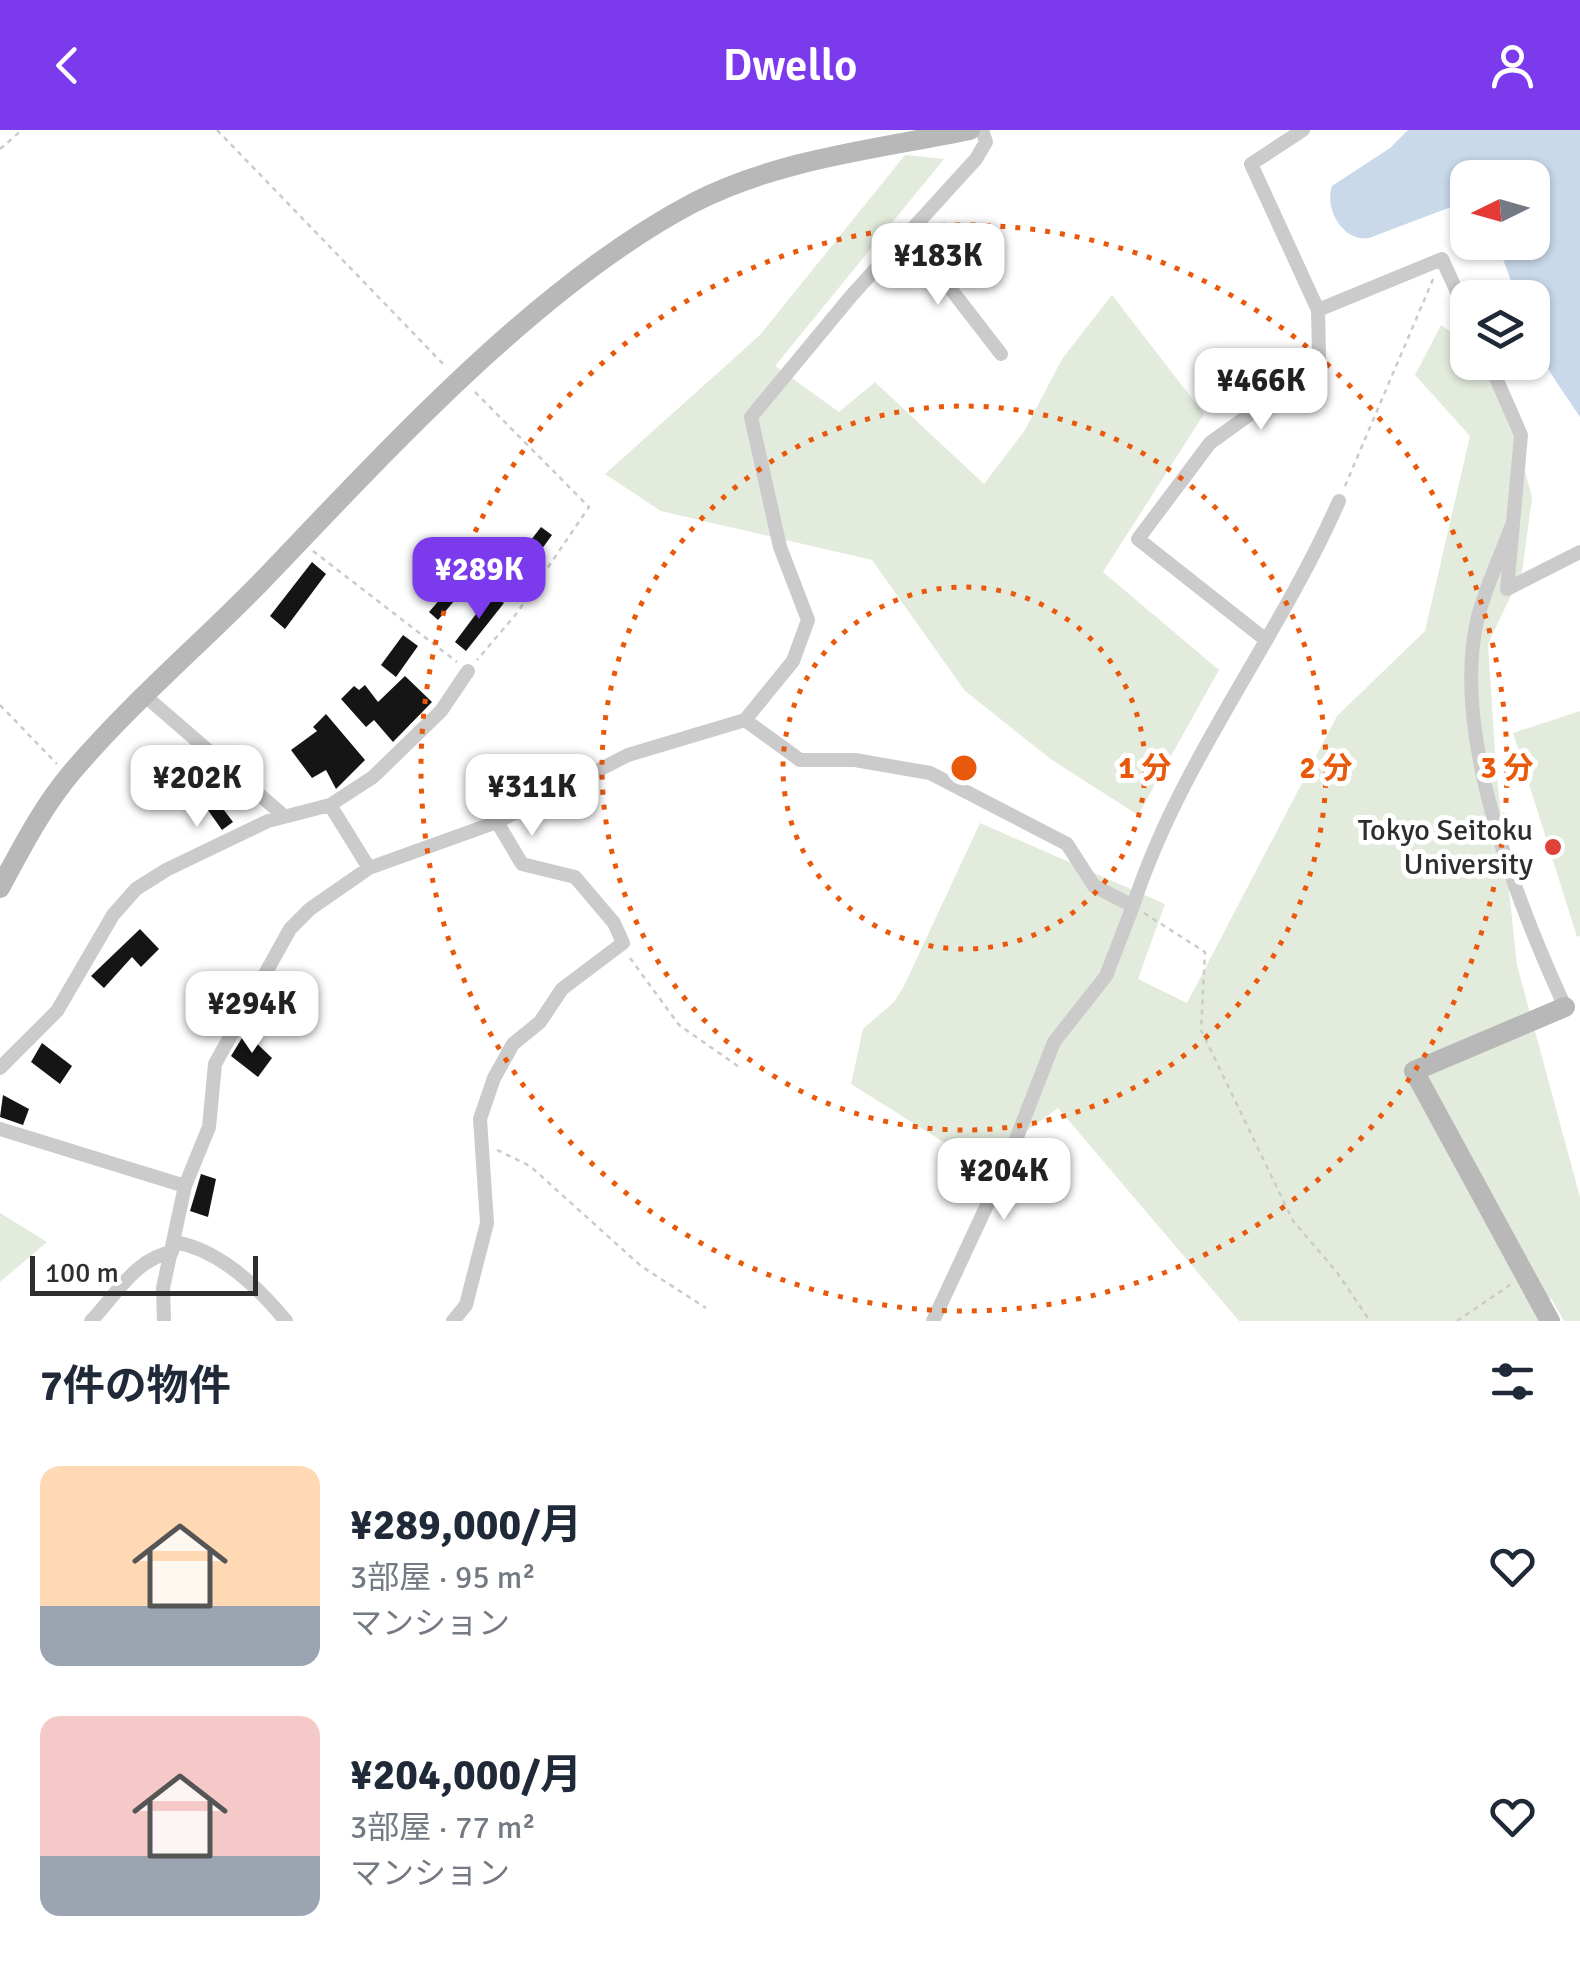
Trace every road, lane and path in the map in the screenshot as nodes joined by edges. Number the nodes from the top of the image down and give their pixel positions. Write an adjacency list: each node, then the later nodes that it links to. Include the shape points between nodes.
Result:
1 (22, 130): 6 (path)
2 (218, 130): 13 (path)
3 (970, 130): 13 (street, via 814,160 695,202 580,275)
4 (982, 130): 7 (street, via 986,142 976,159)
5 (1303, 130): 10 (street, via 1251,164)
6 (0, 150)
7 (909, 235): 11 (street); 22 (street, via 751,417 780,547 808,620 793,661)
8 (1442, 259): 9 (street); 10 (street); 14 (path)
9 (1452, 280)
10 (1318, 310): 18 (street, via 1319,356 1310,370 1210,443 1138,539)
11 (1001, 354)
12 (1497, 380): 15 (street, via 1521,434)
13 (462, 381): 16 (street); 19 (path, via 589,507)
14 (1339, 501): 18 (street)
15 (1511, 527): 17 (street, via 1507,589); 31 (street, via 1476,622 1472,696 1506,868)
16 (300, 541): 19 (path); 20 (street)
17 (1580, 552)
18 (1266, 640): 29 (street, via 1182,788)
19 (468, 671): 24 (street, via 441,711 372,777)
20 (144, 695): 23 (street); 25 (street)
21 (0, 705): 23 (path)
22 (745, 720): 26 (street, via 628,754); 29 (street, via 800,760 855,760 930,773 1067,844 1094,886)
23 (69, 775): 28 (street)
24 (330, 805): 25 (street); 27 (street)
25 (284, 816): 32 (street, via 136,889 113,914 56,1010)
26 (497, 822): 27 (street); 30 (street, via 522,864 575,877 614,923)
27 (369, 868): 36 (street, via 290,930 215,1064 210,1126)
28 (0, 888)
29 (1133, 906): 44 (street, via 1106,976 1054,1042); 45 (path, via 1205,952 1201,1030 1293,1221)
30 (622, 943): 33 (path, via 679,1025); 35 (street, via 562,989 540,1022 514,1044 482,1106)
31 (1565, 1008): 38 (street, via 1414,1071)
32 (0, 1068)
33 (742, 1069)
34 (0, 1129): 36 (street)
35 (482, 1142): 39 (path, via 530,1166 641,1266); 43 (street, via 487,1223 466,1305)
36 (185, 1186): 37 (street)
37 (173, 1247): 40 (street, via 136,1268); 41 (street, via 162,1288); 42 (street, via 195,1246 226,1265)
38 (1526, 1274): 46 (path); 47 (street)
39 (706, 1308)
40 (91, 1321)
41 (164, 1321)
42 (286, 1321)
43 (453, 1321)
44 (934, 1321)
45 (1370, 1321)
46 (1458, 1321)
47 (1550, 1321)

